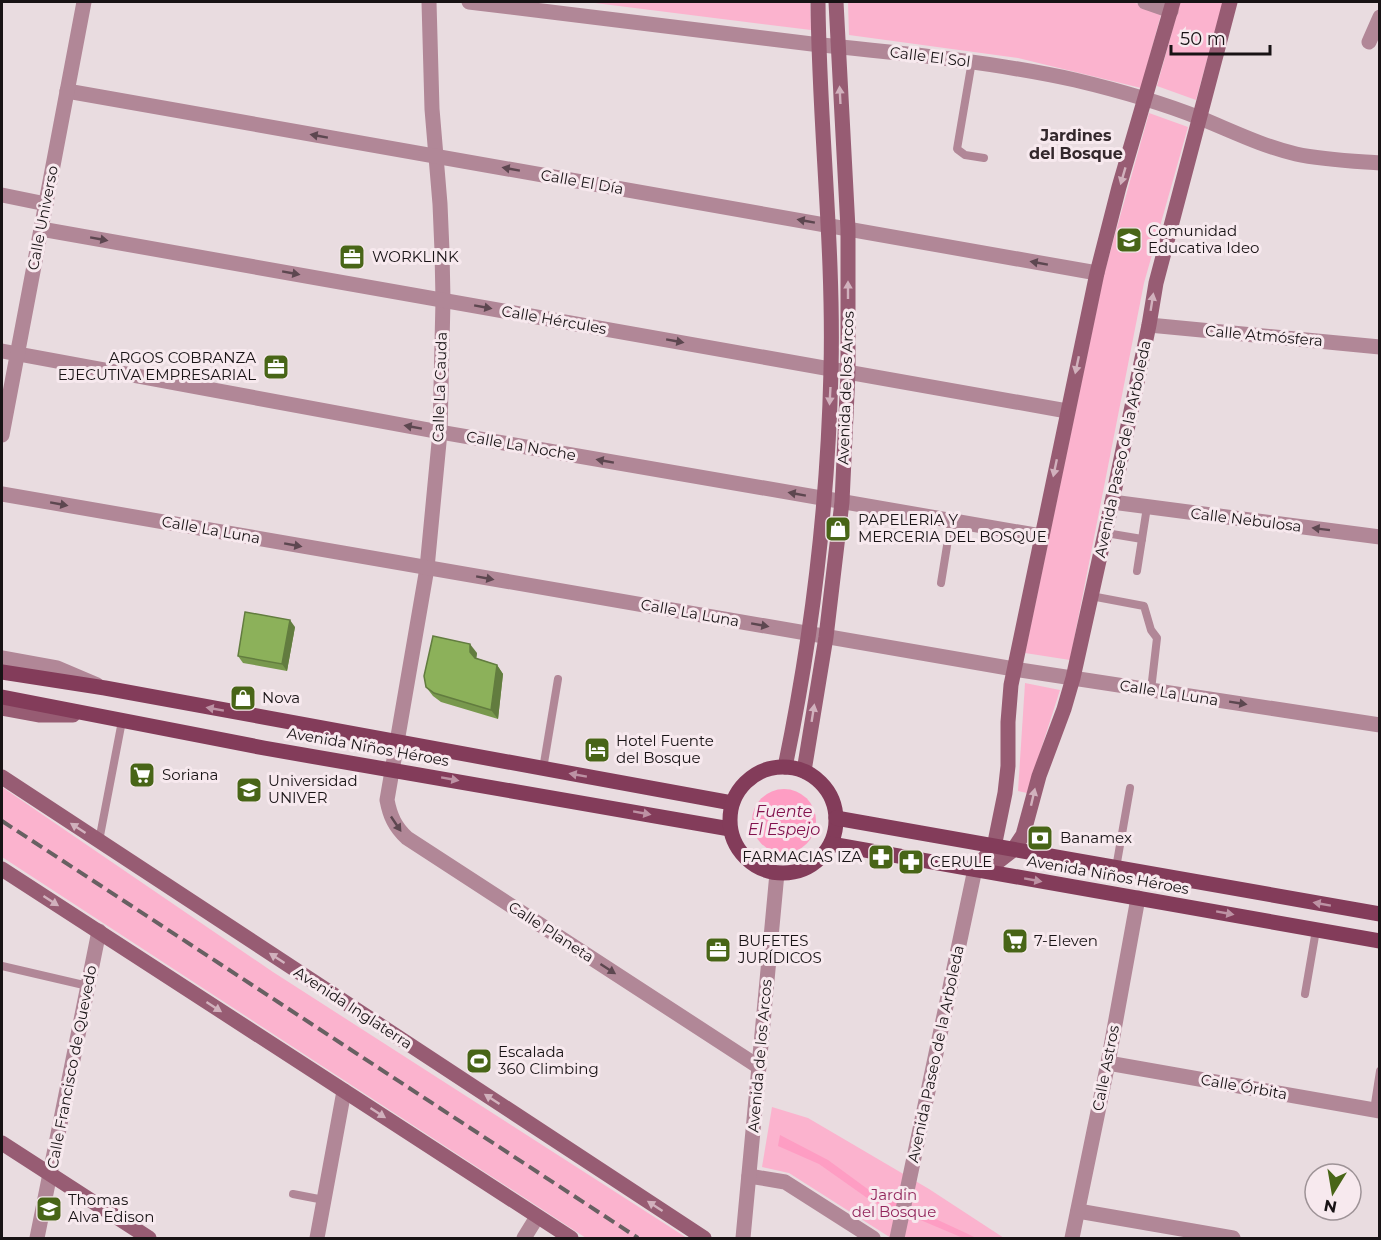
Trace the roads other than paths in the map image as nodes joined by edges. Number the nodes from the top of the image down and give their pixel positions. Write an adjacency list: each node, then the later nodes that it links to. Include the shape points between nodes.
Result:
1 (84, 2): 14 (street, Calle Universo)
2 (429, 2): 17 (street, Calle La Cauda)
3 (469, 2): 11 (street, Calle El Sol)
4 (818, 2): 11 (street, Avenida de los Arcos)
5 (836, 2): 12 (street, Avenida de los Arcos)
6 (1145, 2): 8 (street)
7 (1230, 2): 16 (street, Avenida Paseo de la Arboleda)
8 (1172, 6): 15 (street, Avenida Paseo de la Arboleda)
9 (1380, 17): 10 (street)
10 (1369, 42)
11 (818, 44): 12 (street, Calle El Sol); 22 (street, Avenida de los Arcos)
12 (837, 46): 13 (street, Calle El Sol); 24 (street, Avenida de los Arcos, one-way to 12)
13 (972, 61): 15 (street, Calle El Sol, via 1075,80); 18 (lane, via 957,149 965,155)
14 (67, 91): 17 (street, Calle El Día, one-way to 14); 21 (street, Calle Universo)
15 (1145, 99): 16 (street, Calle El Sol); 25 (street, Avenida Paseo de la Arboleda, one-way to 25)
16 (1199, 118): 19 (street, Calle El Sol, via 1248,139 1299,154); 27 (street, Avenida Paseo de la Arboleda, one-way to 16, via 1155,283)
17 (436, 156): 22 (street, Calle El Día, one-way to 17); 26 (street, Calle La Cauda)
18 (984, 158)
19 (1380, 163)
20 (2, 195): 21 (street)
21 (45, 204): 23 (street, Calle Universo)
22 (830, 225): 24 (street, Calle El Día); 30 (street, Avenida de los Arcos)
23 (41, 229): 26 (street, Calle Hércules, one-way to 26); 29 (street, Calle Universo)
24 (848, 229): 25 (street, Calle El Día, one-way to 24); 31 (street, Avenida de los Arcos, one-way to 24)
25 (1097, 273): 32 (street, Avenida Paseo de la Arboleda, one-way to 32)
26 (443, 300): 30 (street, Calle Hércules, one-way to 30); 33 (street, Calle La Cauda)
27 (1149, 325): 28 (street, Calle Atmósfera); 38 (street, Avenida Paseo de la Arboleda)
28 (1380, 347)
29 (9, 352): 33 (street, Calle La Noche, one-way to 29); 34 (street, Calle Universo)
30 (831, 369): 31 (street, Calle Hércules); 36 (street, Avenida de los Arcos, one-way to 36)
31 (848, 372): 32 (street, Calle Hércules); 37 (street, Avenida de los Arcos)
32 (1067, 411): 42 (street, Avenida Paseo de la Arboleda, one-way to 42)
33 (440, 432): 36 (street, Calle La Noche, one-way to 33); 45 (street, Calle La Cauda)
34 (2, 435)
35 (2, 494): 45 (street, Calle La Luna, one-way to 45)
36 (825, 499): 37 (street, Calle La Noche); 49 (street, Avenida de los Arcos)
37 (842, 502): 40 (street, Calle La Noche); 50 (street, Avenida de los Arcos)
38 (1112, 502): 39 (street, Calle Nebulosa); 41 (street, Avenida Paseo de la Arboleda)
39 (1147, 507): 43 (street, Calle Nebulosa, one-way to 39); 44 (lane)
40 (951, 521): 42 (street, Calle La Noche); 47 (lane)
41 (1106, 533): 44 (lane); 48 (street, Avenida Paseo de la Arboleda)
42 (1041, 536): 52 (street, Avenida Paseo de la Arboleda)
43 (1380, 537)
44 (1142, 539): 46 (lane)
45 (427, 568): 49 (street, Calle La Luna, one-way to 49); 63 (street, Calle La Cauda)
46 (1137, 571)
47 (941, 583)
48 (1091, 596): 54 (street, Avenida Paseo de la Arboleda); 57 (lane, via 1144,606 1156,638)
49 (808, 634): 50 (street, Calle La Luna); 64 (street, Avenida de los Arcos)
50 (826, 637): 52 (street, Calle La Luna); 67 (street, Avenida de los Arcos, one-way to 50)
51 (2, 658): 56 (street, Avenida Niños Héroes, via 57,668)
52 (1014, 669): 54 (street, Calle La Luna); 75 (street, Avenida Paseo de la Arboleda, via 1007,780)
53 (2, 672): 56 (main road, Avenida Niños Héroes)
54 (1073, 678): 57 (street, Calle La Luna); 76 (street, Avenida Paseo de la Arboleda, one-way to 54, via 1026,828 1039,776)
55 (558, 679): 66 (lane)
56 (105, 688): 63 (main road, Avenida Niños Héroes, one-way to 56)
57 (1151, 690): 62 (street, Calle La Luna, one-way to 62)
58 (2, 697): 60 (main road, Avenida Niños Héroes)
59 (2, 708): 60 (street, via 40,715)
60 (87, 715): 61 (main road, Avenida Niños Héroes)
61 (122, 721): 65 (main road, Avenida Niños Héroes); 73 (lane)
62 (1380, 725)
63 (397, 742): 65 (street, Calle La Cauda); 66 (main road, Avenida Niños Héroes)
64 (785, 767): 67 (main road); 70 (main road, via 755,774 743,784)
65 (392, 769): 72 (main road, Avenida Niños Héroes, one-way to 72); 90 (street, Calle Planeta, one-way to 90, via 389,812 407,838)
66 (543, 769): 70 (main road, Avenida Niños Héroes, one-way to 66)
67 (804, 771): 71 (main road, via 830,795)
68 (2, 777): 73 (street, Avenida Inglaterra, one-way to 68)
69 (1130, 788): 77 (lane)
70 (732, 803): 72 (main road)
71 (836, 818): 74 (main road); 75 (main road, Avenida Niños Héroes)
72 (730, 829): 80 (main road, via 746,858 763,870)
73 (99, 841): 106 (street, Avenida Inglaterra, one-way to 73)
74 (831, 844): 79 (main road, Avenida Niños Héroes); 80 (main road, via 818,861 805,869)
75 (994, 847): 76 (main road, Avenida Niños Héroes); 79 (street, Avenida Paseo de la Arboleda)
76 (1013, 850): 77 (main road, Avenida Niños Héroes); 79 (street, Avenida Paseo de la Arboleda, via 995,864)
77 (1116, 868): 82 (main road, Avenida Niños Héroes, one-way to 77)
78 (2, 869): 84 (street, one-way to 84)
79 (975, 869): 81 (main road, Avenida Niños Héroes, one-way to 81); 109 (street, Avenida Paseo de la Arboleda)
80 (777, 873): 90 (street, Avenida de los Arcos)
81 (1138, 898): 83 (main road, Avenida Niños Héroes, one-way to 83); 89 (street, Calle Astros)
82 (1380, 914)
83 (1316, 930): 85 (main road, Avenida Niños Héroes); 88 (lane)
84 (99, 931): 87 (street, Calle Francisco de Quevedo); 92 (street, one-way to 92)
85 (1380, 941)
86 (2, 966): 87 (lane)
87 (88, 986): 95 (street, Calle Francisco de Quevedo)
88 (1305, 994)
89 (1108, 1063): 93 (street, Calle Órbita); 99 (street, Calle Astros)
90 (759, 1067): 96 (street, Avenida de los Arcos)
91 (1380, 1071): 93 (lane)
92 (344, 1091): 98 (street); 100 (street, one-way to 100)
93 (1377, 1111)
94 (2, 1143): 95 (street)
95 (50, 1175): 101 (street, Calle Francisco de Quevedo); 102 (street)
96 (749, 1176): 107 (street, Avenida de los Arcos); 108 (street, via 785,1182)
97 (292, 1194): 98 (lane)
98 (324, 1200): 103 (street)
99 (1078, 1211): 110 (street, Calle Astros); 111 (street)
100 (537, 1217): 104 (street); 105 (street)
101 (38, 1239)
102 (149, 1239)
103 (317, 1239)
104 (524, 1239)
105 (571, 1239)
106 (704, 1239)
107 (743, 1239)
108 (873, 1239)
109 (897, 1239)
110 (1072, 1239)
111 (1233, 1239)

